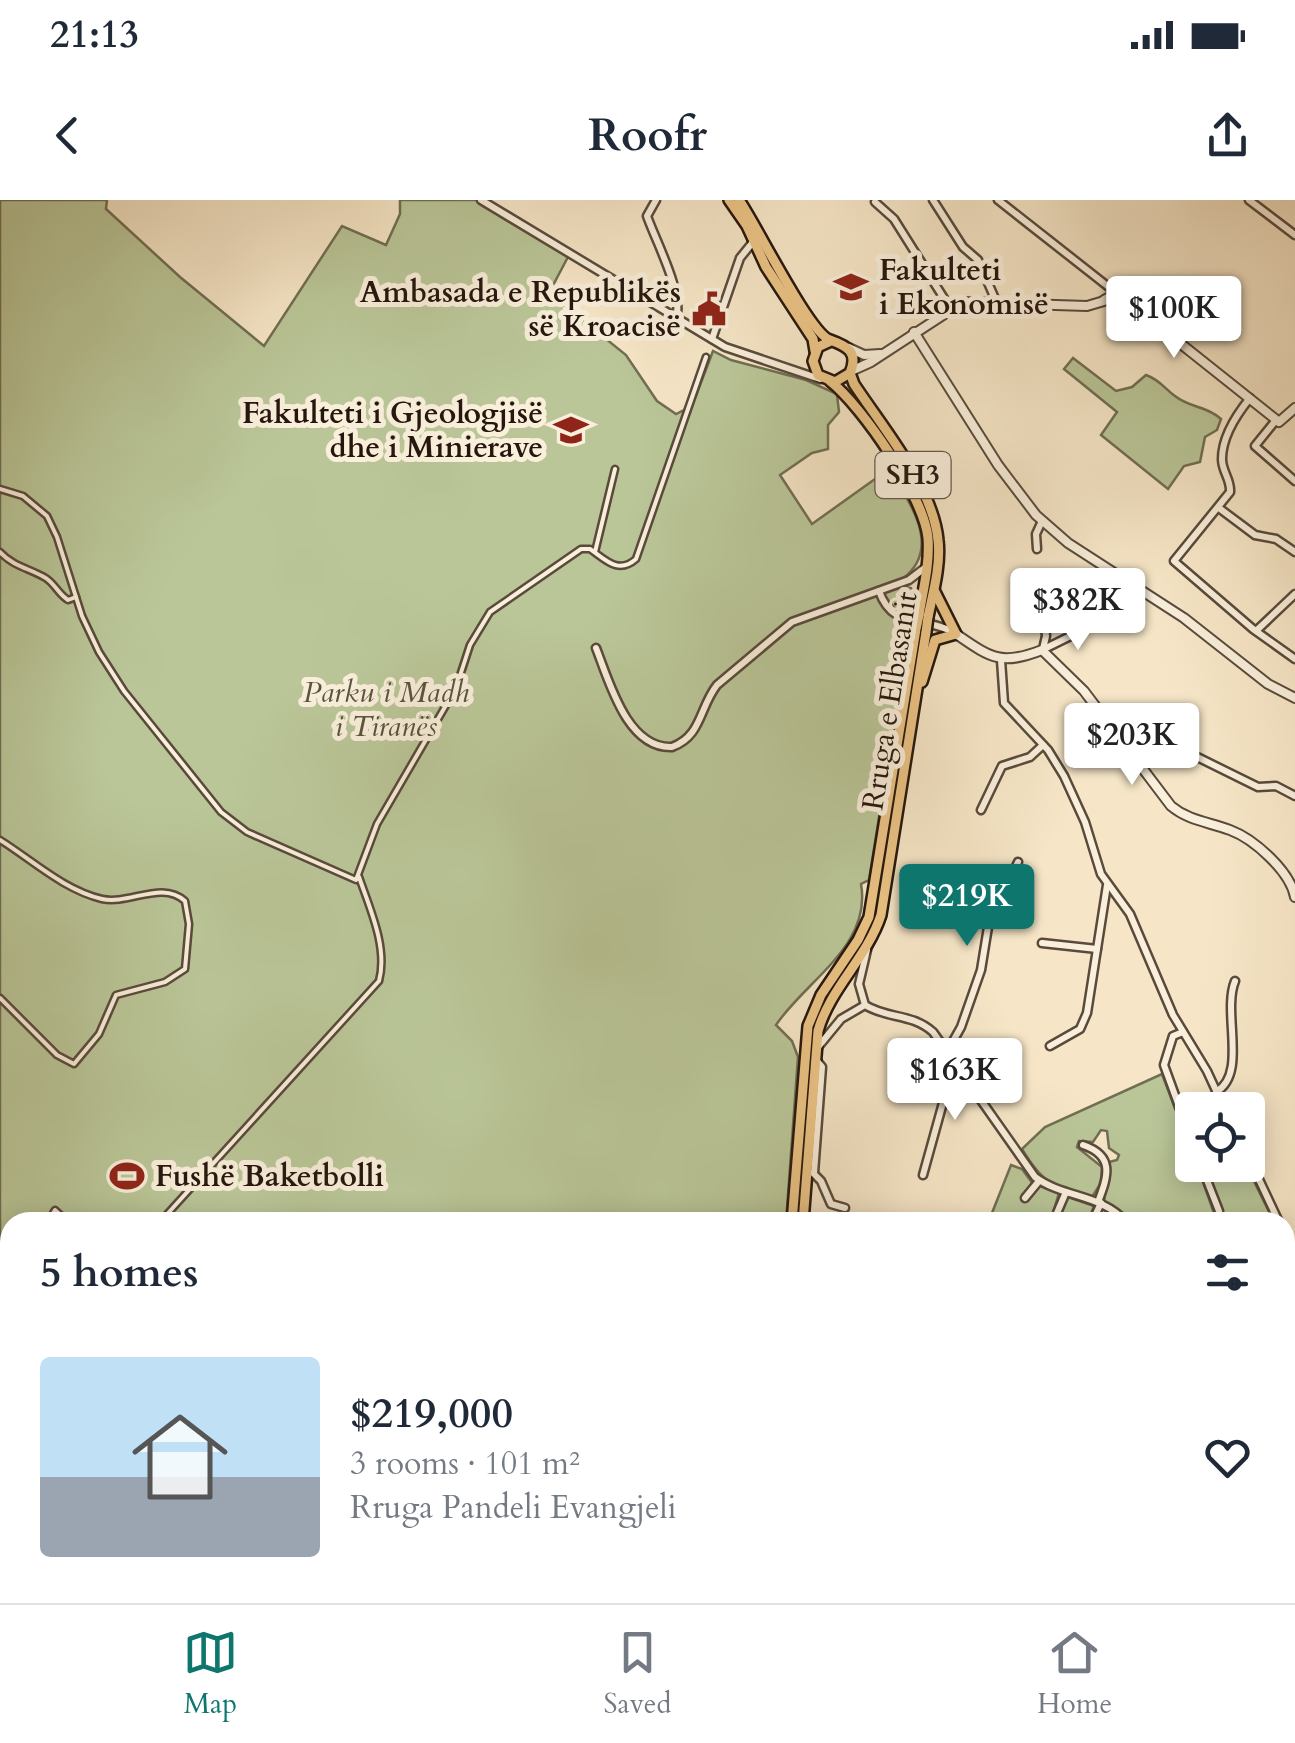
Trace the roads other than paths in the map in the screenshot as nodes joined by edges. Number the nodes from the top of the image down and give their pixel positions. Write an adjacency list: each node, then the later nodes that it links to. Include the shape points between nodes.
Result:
1 (481, 200): 14 (street)
2 (656, 200): 14 (street, via 647,218 670,277)
3 (729, 200): 10 (main road, SH3)
4 (739, 200): 17 (main road)
5 (933, 200): 12 (street, via 978,260)
6 (998, 200): 11 (street)
7 (1250, 200): 9 (street)
8 (875, 202): 13 (street, via 893,218)
9 (1295, 235)
10 (753, 242): 16 (street, via 740,258); 19 (main road, SH3, via 812,338)
11 (1118, 294): 12 (street, via 1087,306); 25 (street)
12 (996, 300): 13 (street)
13 (950, 308): 15 (street)
14 (676, 318): 16 (street)
15 (914, 332): 20 (street); 32 (street)
16 (712, 339): 22 (street)
17 (831, 341): 18 (main road); 19 (main road)
18 (849, 348): 20 (street); 23 (main road, SH3)
19 (814, 354): 22 (street, via 802,366); 24 (main road, SH3, via 815,370)
20 (880, 354): 23 (street)
21 (706, 356): 35 (street, via 638,556 621,567)
22 (788, 366): 24 (street)
23 (851, 372): 24 (main road); 39 (main road, Rruga e Elbasanit / SH3, via 931,510 938,548)
24 (828, 381): 37 (main road, Rruga e Elbasanit / SH3, via 859,409 917,502 928,535)
25 (1250, 397): 27 (street); 31 (street, via 1224,452 1231,486)
26 (1295, 404): 27 (street)
27 (1279, 419): 29 (street, via 1255,446)
28 (616, 469): 35 (street)
29 (1295, 481)
30 (0, 488): 44 (street, via 47,516)
31 (1219, 508): 36 (street, via 1255,535); 48 (street, via 1174,561)
32 (1042, 522): 33 (street); 55 (street)
33 (1037, 549)
34 (0, 552): 44 (street, via 46,578 68,600)
35 (596, 552): 62 (street, via 577,551 490,612 451,698 377,824)
36 (1295, 552)
37 (927, 566): 38 (street); 43 (main road, Rruga e Elbasanit / SH3)
38 (908, 580): 41 (street); 43 (street)
39 (934, 590): 45 (main road, Rruga e Elbasanit / SH3); 49 (main road)
40 (1041, 590): 51 (street)
41 (879, 591): 49 (street, via 895,616); 50 (street, via 782,628 716,685 695,733 672,747 655,744 634,727)
42 (1295, 594): 48 (street)
43 (922, 595): 45 (main road, Rruga e Elbasanit / SH3)
44 (76, 597): 62 (street, via 124,691 221,812 271,844 350,880)
45 (923, 616): 47 (main road, Rruga e Elbasanit / SH3, bridge)
46 (1109, 622): 51 (street)
47 (921, 630): 54 (main road, Rruga e Elbasanit / SH3); 91 (main road, Rruga e Elbasanit / SH3, via 869,917 808,1026)
48 (1256, 631): 52 (street)
49 (956, 634): 53 (street); 54 (main road, via 935,640)
50 (596, 648)
51 (1042, 650): 53 (street); 56 (street)
52 (1295, 659)
53 (1001, 660): 57 (street, via 1004,703)
54 (916, 694): 68 (main road, Rruga e Elbasanit / SH3, via 884,900)
55 (1295, 698)
56 (1114, 732): 58 (street, via 1139,722 1258,787 1276,786); 65 (street, via 1170,806 1246,838 1286,878)
57 (1044, 745): 59 (street, via 1030,758 1002,766); 63 (street, via 1078,804)
58 (1295, 796)
59 (981, 810)
60 (0, 840): 71 (street, via 96,898 176,894 185,901 189,924 185,969 165,982 116,995 74,1064)
61 (1018, 862): 66 (street)
62 (359, 877): 90 (street, via 379,943 379,981)
63 (1108, 884): 69 (street); 73 (street, via 1130,914)
64 (952, 893): 66 (street)
65 (1295, 897)
66 (992, 918): 75 (street, via 975,990)
67 (1042, 942): 69 (street)
68 (868, 944): 72 (street, via 859,984); 76 (main road, Rruga e Elbasanit / SH3, via 828,1002)
69 (1098, 949): 74 (street, via 1080,1029)
70 (1235, 981): 78 (street, via 1229,1002 1232,1068)
71 (0, 998)
72 (864, 1005): 75 (street, via 920,1022); 76 (street, via 841,1019)
73 (1183, 1032): 78 (street); 79 (street, via 1173,1036 1164,1065)
74 (1050, 1046)
75 (947, 1053): 77 (street)
76 (814, 1054): 81 (main road, Rruga e Elbasanit / SH3)
77 (954, 1064): 82 (street); 83 (street)
78 (1216, 1092)
79 (1175, 1095)
80 (1083, 1145): 88 (street, via 1105,1163)
81 (810, 1173): 89 (street, via 831,1204); 92 (main road, Rruga e Elbasanit / SH3)
82 (923, 1175)
83 (1039, 1180): 86 (street); 87 (street)
84 (1208, 1182): 96 (street)
85 (1260, 1182): 97 (street)
86 (1066, 1192): 88 (street); 93 (street)
87 (1026, 1198)
88 (1100, 1202): 94 (street); 95 (street)
89 (844, 1208)
90 (169, 1212)
91 (793, 1212)
92 (804, 1212)
93 (1058, 1212)
94 (1096, 1212)
95 (1113, 1212)
96 (1219, 1212)
97 (1274, 1212)

